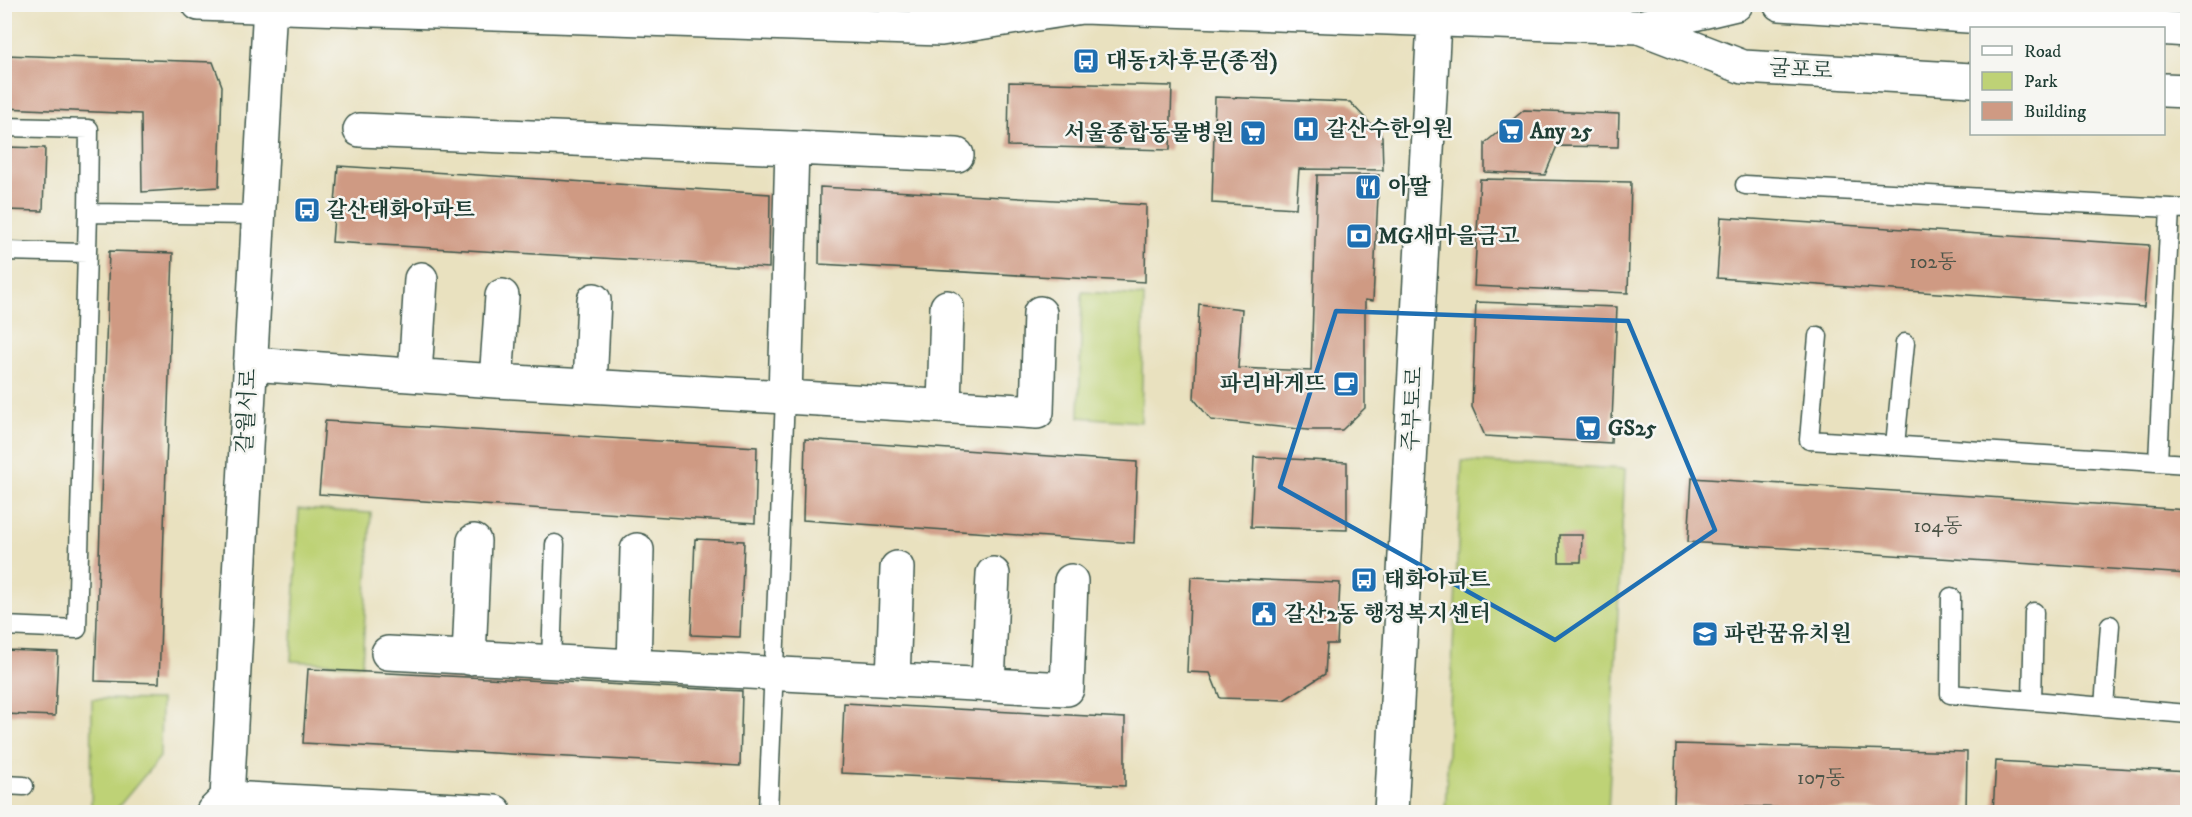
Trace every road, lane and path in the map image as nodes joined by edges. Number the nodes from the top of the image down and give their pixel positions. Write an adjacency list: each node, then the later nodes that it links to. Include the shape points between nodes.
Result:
1 (199, 4): 4 (street, 굴포로)
2 (1736, 4): 7 (street, 굴포로)
3 (1780, 4): 8 (street)
4 (270, 6): 5 (street, 굴포로, via 941,29); 21 (street, 갈월서로)
5 (1077, 6): 6 (street, 굴포로)
6 (1434, 12): 7 (street, 굴포로); 65 (street, 주부토로)
7 (1639, 27): 11 (street, 굴포로, via 1743,67)
8 (2140, 27)
9 (2165, 29): 10 (street)
10 (2187, 30)
11 (1970, 80)
12 (2165, 90): 13 (street)
13 (2187, 91)
14 (4, 126): 20 (lane, via 89,129)
15 (360, 130): 16 (street)
16 (792, 148): 17 (street); 35 (street)
17 (957, 155)
18 (1745, 185): 19 (lane)
19 (2179, 209): 38 (lane)
20 (88, 213): 21 (lane); 23 (lane)
21 (258, 215): 31 (street, 갈월서로)
22 (4, 251): 23 (lane)
23 (87, 253): 49 (lane, via 77,629)
24 (421, 279): 32 (street)
25 (502, 296): 33 (street)
26 (594, 300): 34 (street)
27 (947, 307): 36 (street)
28 (1040, 313): 36 (street, via 1037,411)
29 (1818, 336): 37 (lane, via 1809,440)
30 (1905, 343): 37 (lane)
31 (250, 364): 32 (street); 62 (street, 갈월서로)
32 (415, 375): 33 (street)
33 (496, 381): 34 (street)
34 (590, 387): 35 (street)
35 (785, 397): 36 (street); 54 (lane)
36 (944, 406)
37 (1895, 445): 38 (lane)
38 (2158, 462): 39 (lane)
39 (2187, 464)
40 (474, 541): 51 (street)
41 (555, 544): 52 (lane)
42 (637, 550): 53 (street)
43 (897, 568): 55 (street)
44 (993, 574): 56 (street)
45 (1071, 581): 56 (street, via 1067,689)
46 (1951, 597): 57 (lane, via 1950,694)
47 (2034, 612): 57 (lane)
48 (2110, 624): 58 (lane)
49 (4, 626)
50 (388, 653): 51 (street)
51 (469, 658): 52 (street)
52 (551, 662): 53 (street)
53 (634, 666): 54 (street)
54 (775, 673): 55 (street); 64 (lane)
55 (893, 680): 56 (street)
56 (988, 683)
57 (2032, 701): 58 (lane)
58 (2104, 707): 59 (lane)
59 (2187, 714)
60 (4, 785): 61 (lane)
61 (24, 786)
62 (220, 805): 63 (street)
63 (495, 813)
64 (768, 813)
65 (1391, 813)

